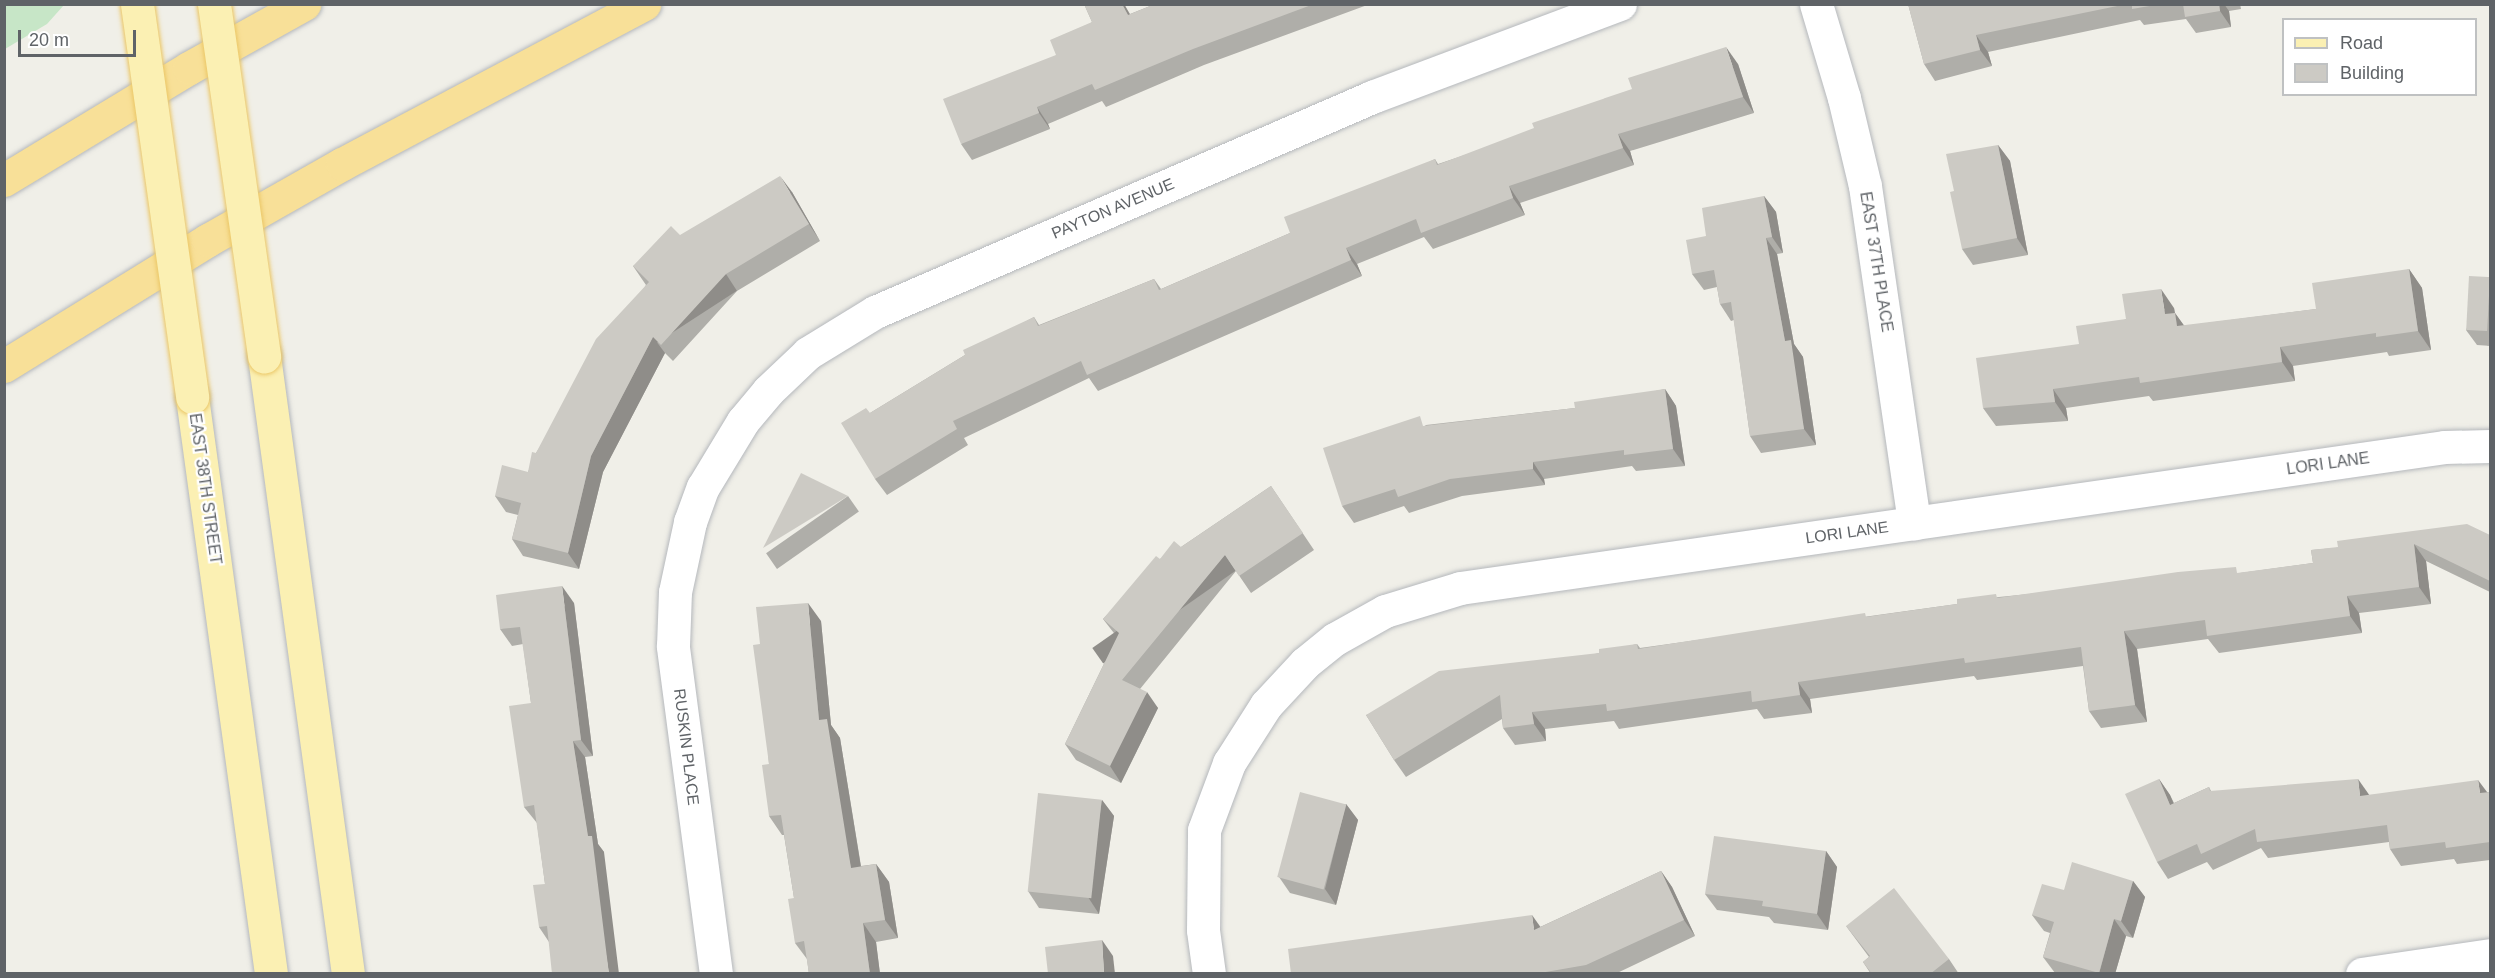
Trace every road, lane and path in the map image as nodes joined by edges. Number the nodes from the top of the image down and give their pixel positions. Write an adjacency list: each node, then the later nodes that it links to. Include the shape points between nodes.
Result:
1 (137, 4): 13 (main road, EAST 38TH STREET, bridge)
2 (214, 4): 14 (main road, bridge)
3 (304, 4): 7 (highway)
4 (644, 4): 8 (highway, via 208,240)
5 (1620, 4): 10 (street, PAYTON AVENUE, via 1372,96 841,331 795,365 743,421 703,487)
6 (1816, 4): 11 (street, EAST 37TH PLACE, via 1844,98 1864,186)
7 (4, 180)
8 (4, 366)
9 (2490, 446): 11 (street, LORI LANE, via 2444,447)
10 (690, 522): 15 (street, RUSKIN PLACE, via 675,592 673,646)
11 (1914, 523): 16 (street, LORI LANE, via 1460,588 1385,611 1335,639 1292,676 1251,727 1229,763 1204,830 1203,930)
12 (2490, 955): 17 (street)
13 (271, 974)
14 (348, 974)
15 (716, 974)
16 (1209, 974)
17 (2362, 974)

